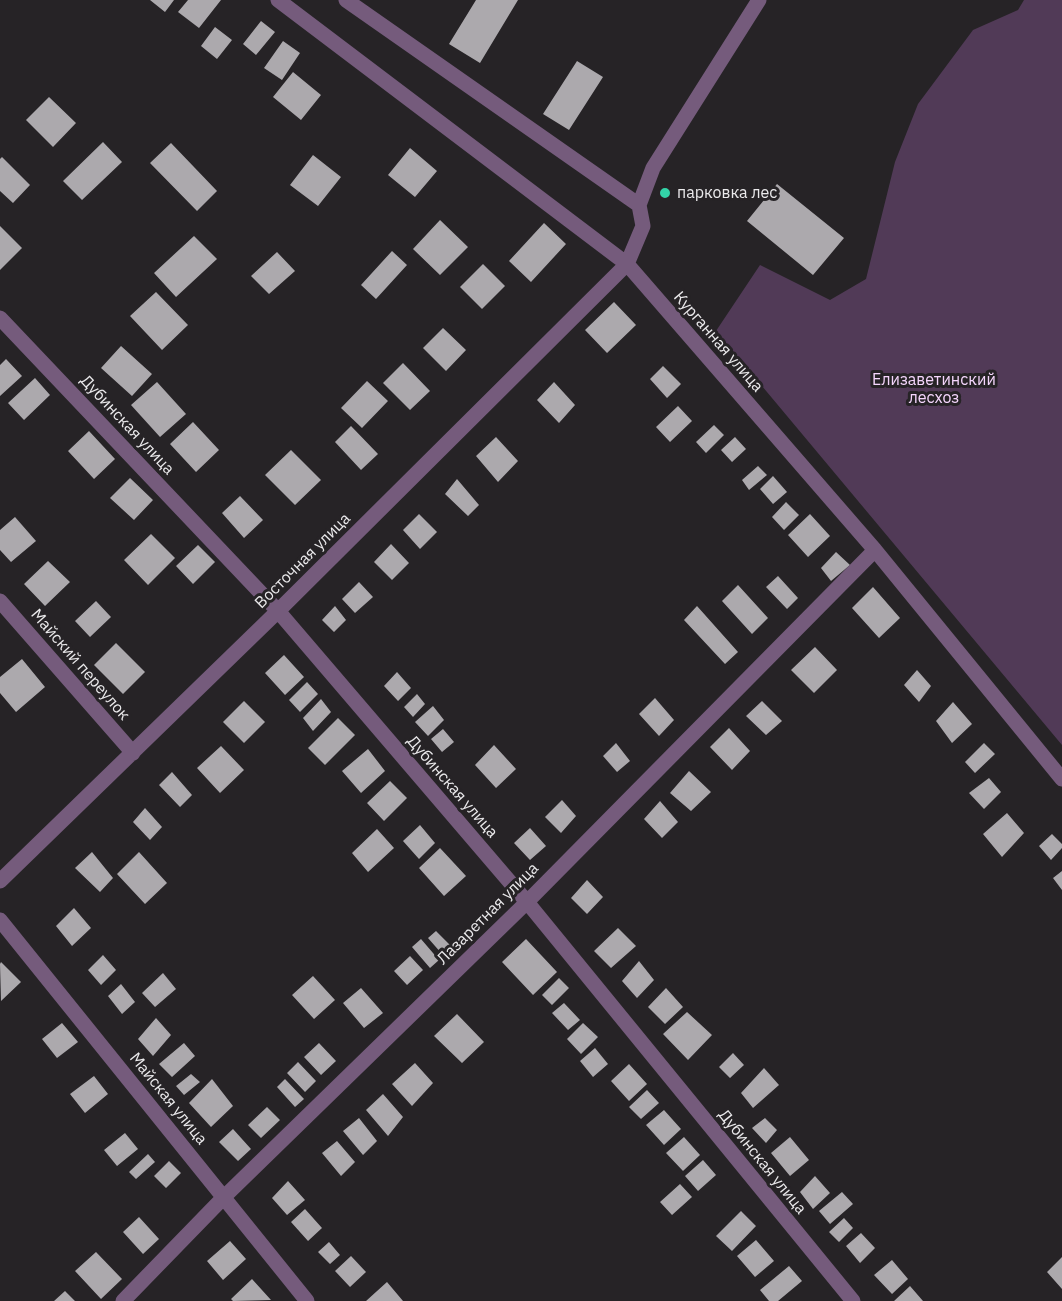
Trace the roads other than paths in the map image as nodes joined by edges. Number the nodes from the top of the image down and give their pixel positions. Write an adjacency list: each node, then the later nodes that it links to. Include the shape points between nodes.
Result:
1 (278, 0): 5 (street, Курганная улица)
2 (346, 0): 4 (street)
3 (759, 0): 4 (street, via 653,168)
4 (639, 205): 5 (street, via 643,226)
5 (627, 264): 7 (street, Курганная улица); 9 (street, Восточная улица)
6 (0, 318): 9 (street, Дубинская улица)
7 (875, 550): 11 (street, Курганная улица); 13 (street, Лазаретная улица)
8 (0, 601): 10 (street, Майский переулок)
9 (278, 611): 10 (street, Восточная улица); 13 (street, Дубинская улица)
10 (133, 753): 12 (street, Восточная улица)
11 (1061, 777)
12 (0, 880)
13 (527, 902): 15 (street, Лазаретная улица); 18 (street, Дубинская улица)
14 (0, 920): 15 (street, Майская улица)
15 (224, 1197): 16 (street, Лазаретная улица); 17 (street, Майская улица)
16 (123, 1301)
17 (307, 1301)
18 (853, 1301)

